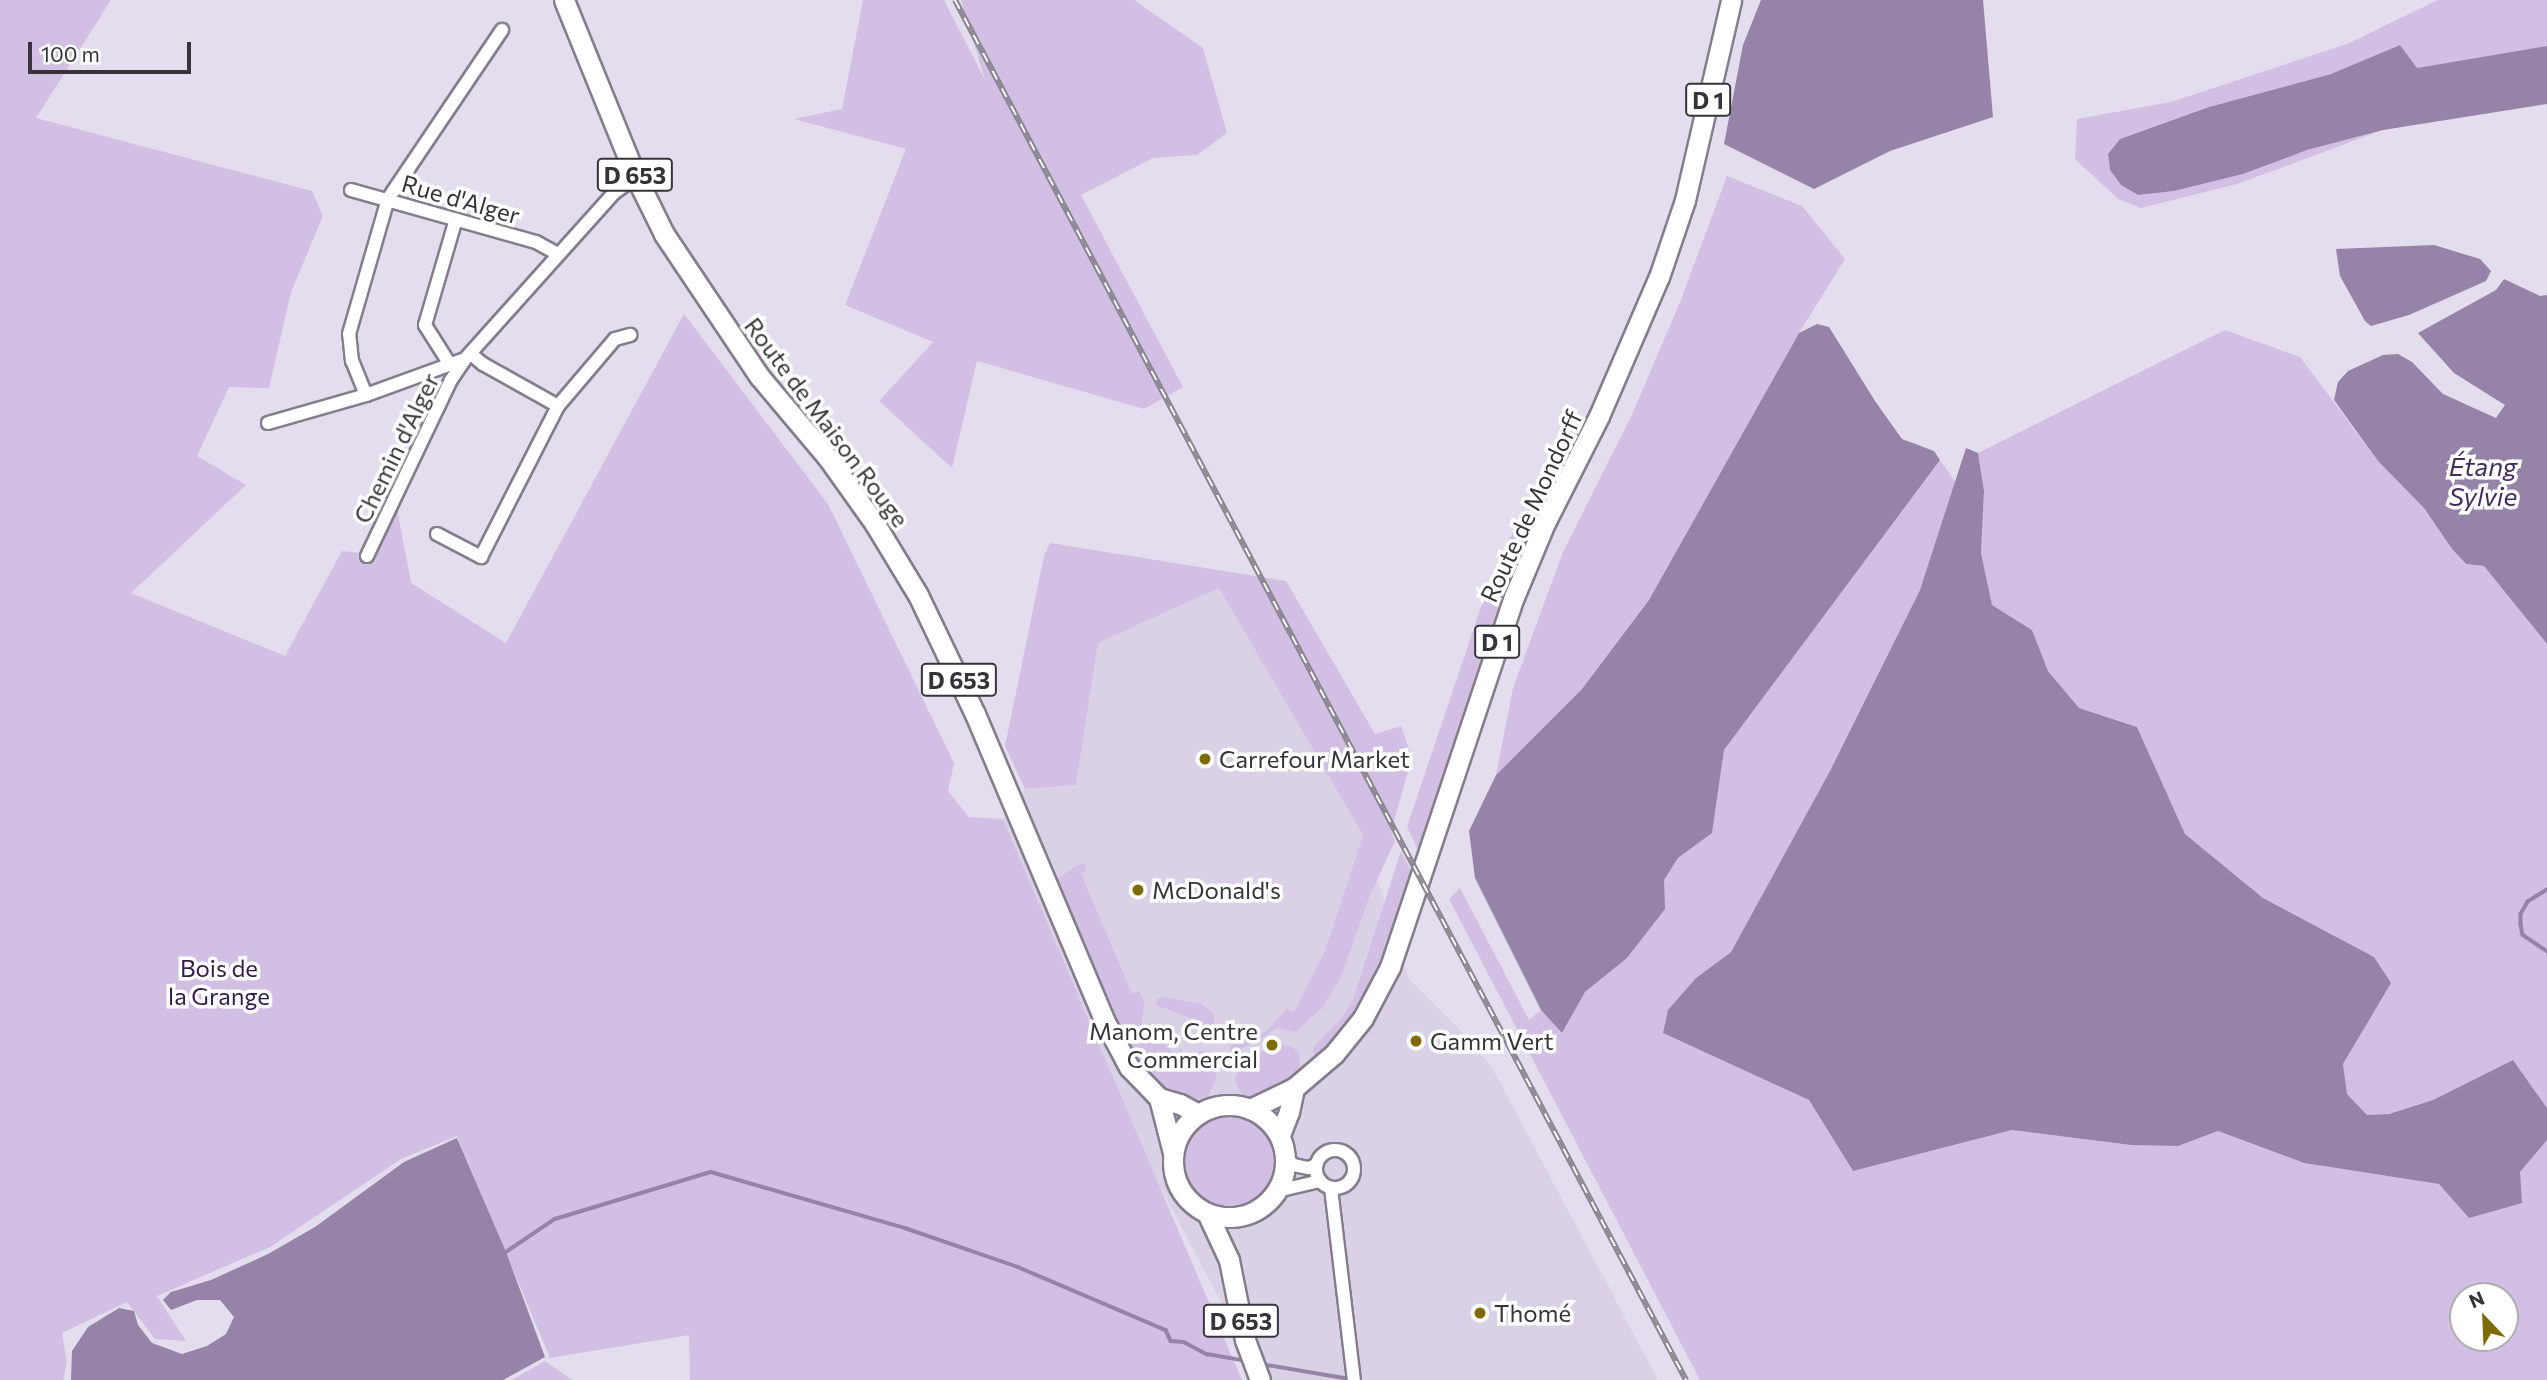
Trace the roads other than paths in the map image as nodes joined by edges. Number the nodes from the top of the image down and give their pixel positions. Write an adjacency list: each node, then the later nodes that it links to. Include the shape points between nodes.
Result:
1 (564, 0): 4 (main road, Route de Maison Rouge / D 653)
2 (1731, 0): 17 (main road, Route de Mondorff / D 1, via 1685,200 1659,277 1514,597 1390,967 1363,1018 1334,1054)
3 (502, 30): 6 (street)
4 (636, 177): 8 (street, via 614,193); 18 (main road, Route de Maison Rouge / D 653, via 664,234 702,292 759,376 828,458 918,595 975,714 1104,1020 1129,1067)
5 (351, 190): 6 (street, Rue d'Alger)
6 (388, 199): 7 (street, Rue d'Alger); 12 (street, via 349,334 352,360)
7 (456, 219): 8 (street, Rue d'Alger, via 536,242); 11 (street, via 425,325)
8 (558, 254): 10 (street)
9 (630, 335): 13 (street, via 615,339)
10 (468, 356): 11 (street); 13 (street); 16 (street, Chemin d'Alger, via 445,392)
11 (449, 363): 12 (street)
12 (366, 395): 14 (street)
13 (558, 405): 15 (street, via 481,557)
14 (268, 423)
15 (437, 534)
16 (368, 556)
17 (1294, 1088): 19 (main road, D 1); 21 (main road)
18 (1159, 1098): 20 (main road); 22 (main road)
19 (1250, 1108): 20 (main road, via 1224,1105); 21 (main road)
20 (1198, 1114): 22 (main road, via 1178,1138)
21 (1280, 1135): 23 (main road)
22 (1173, 1153): 27 (main road, via 1180,1189)
23 (1286, 1157): 24 (street, via 1293,1165); 26 (main road)
24 (1317, 1165): 25 (street); 25 (street, via 1322,1155 1332,1151 1352,1161 1350,1181 1342,1187)
25 (1326, 1185): 26 (street); 31 (street)
26 (1277, 1191): 28 (main road, via 1261,1208)
27 (1207, 1213): 28 (main road); 29 (main road)
28 (1239, 1217): 29 (main road)
29 (1229, 1260): 30 (main road, D 653, via 1245,1340)
30 (1260, 1380)
31 (1354, 1380)

